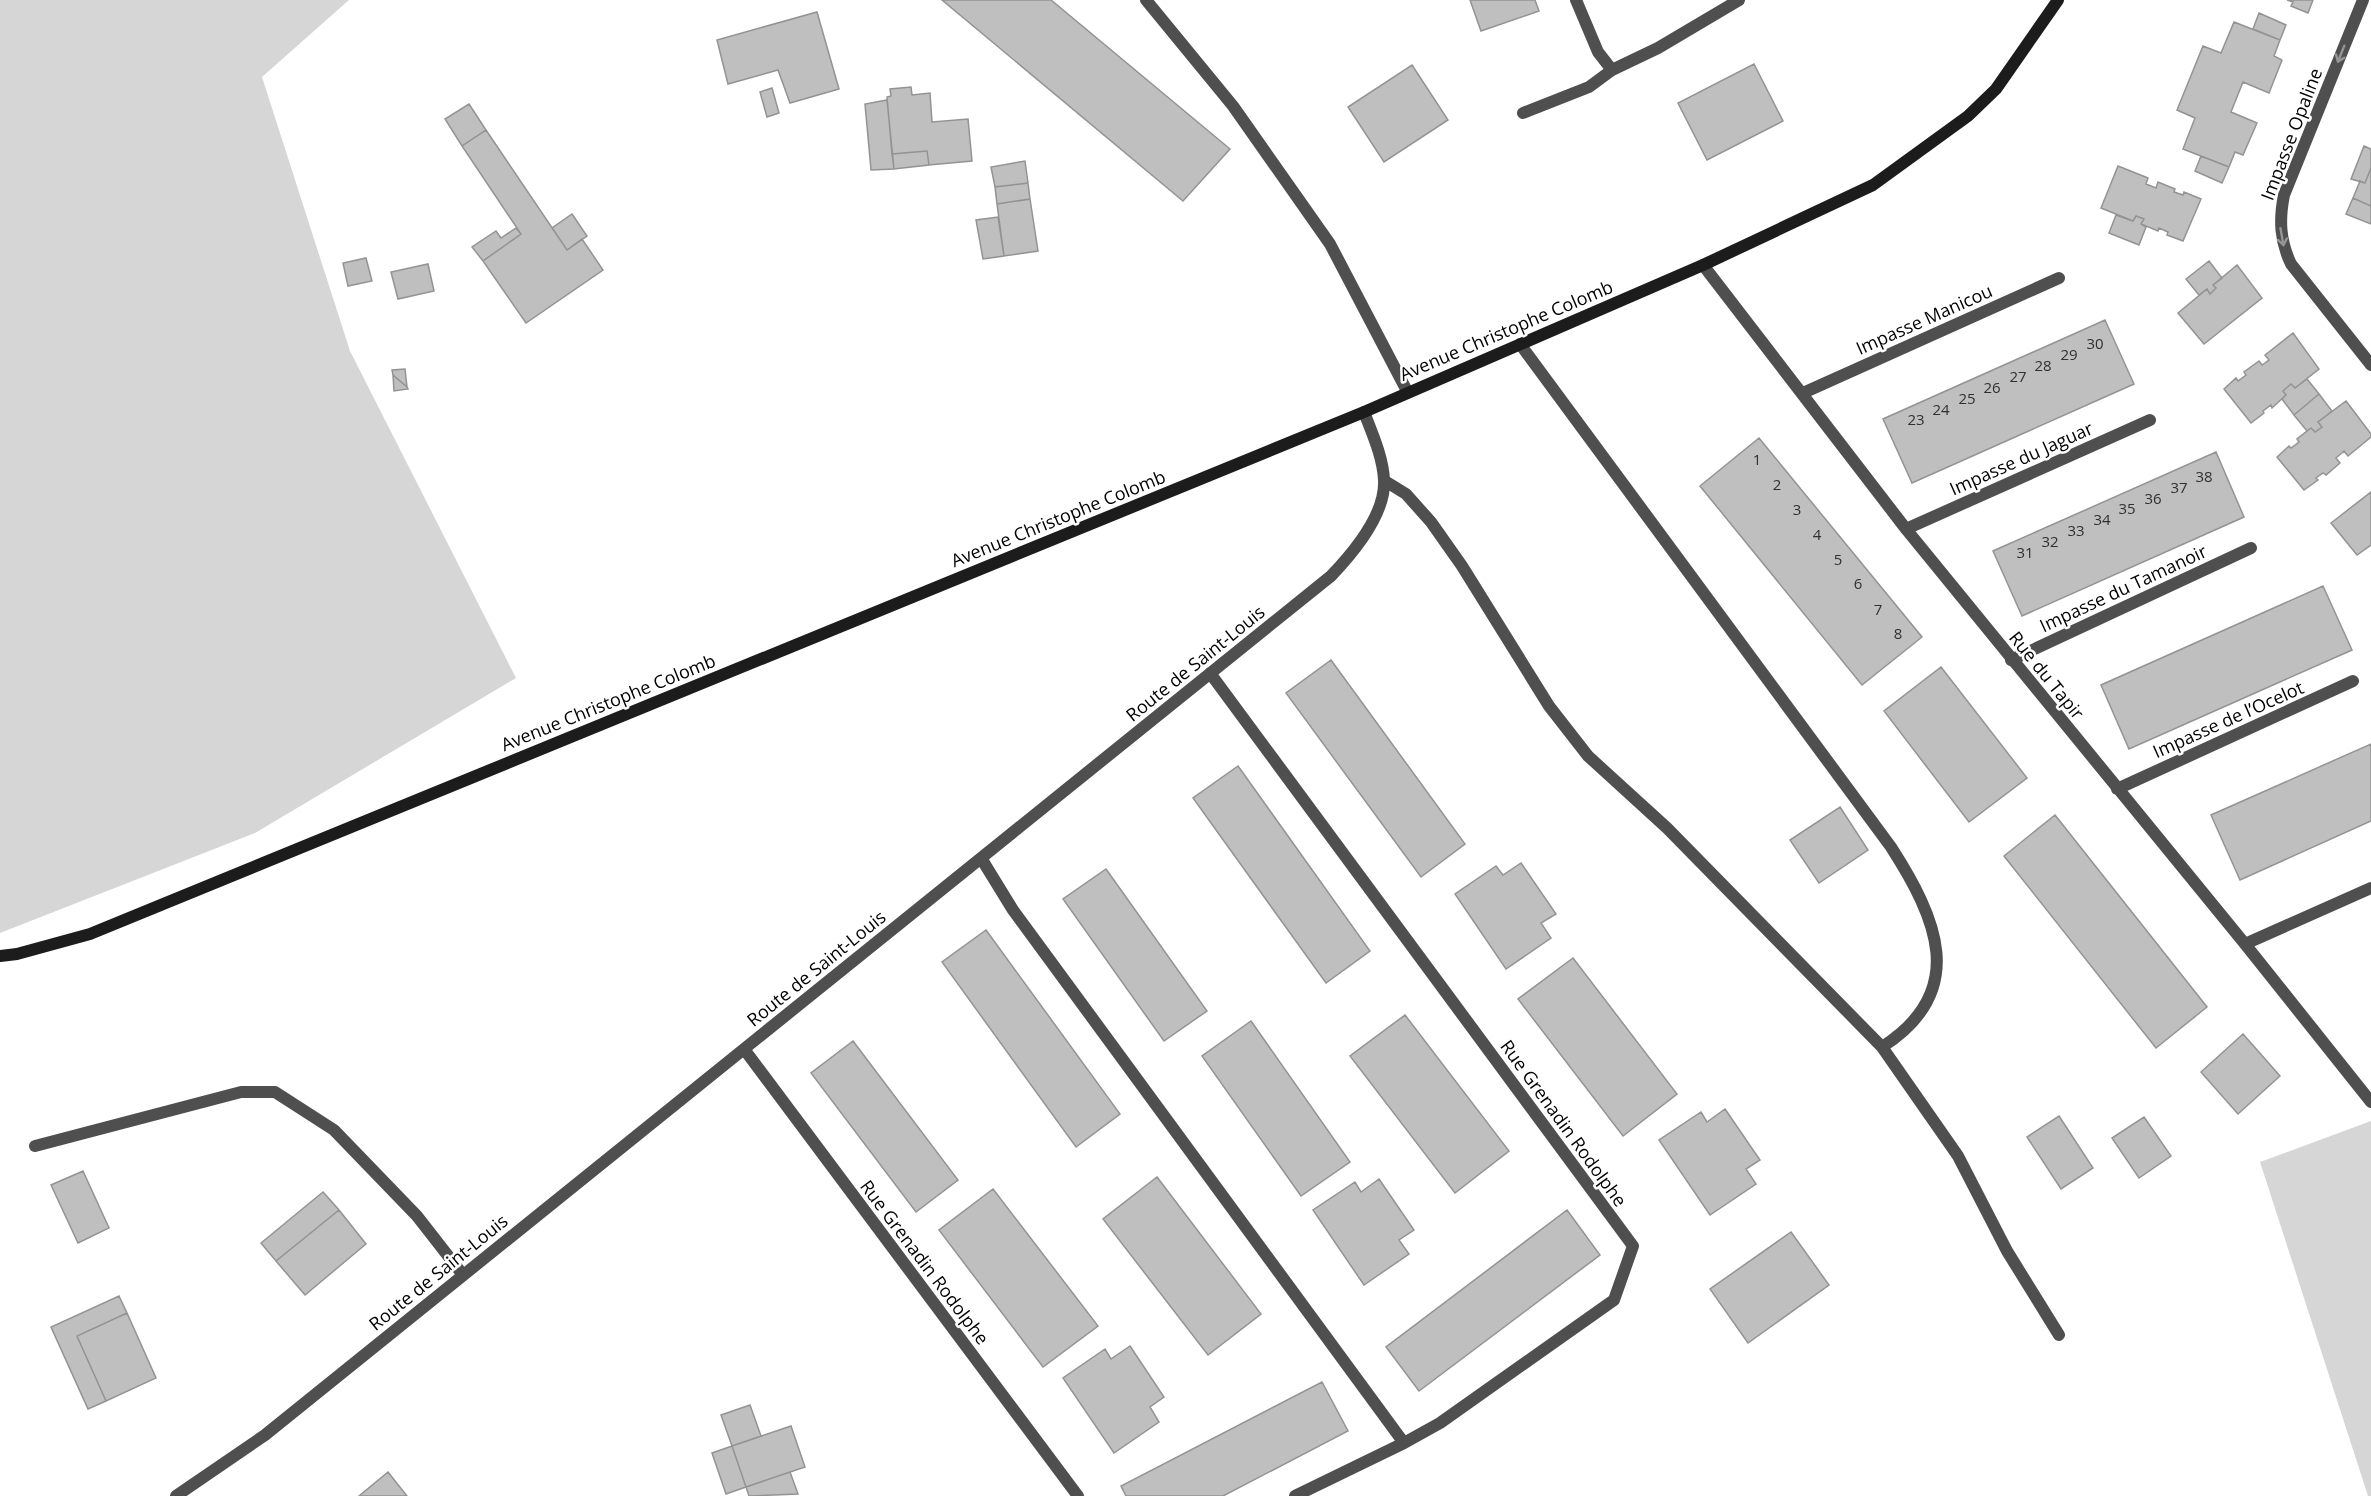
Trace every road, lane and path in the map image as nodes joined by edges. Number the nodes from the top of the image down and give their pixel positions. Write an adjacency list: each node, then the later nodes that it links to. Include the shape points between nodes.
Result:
1 (1146, 0): 12 (street, via 1233,106 1330,244)
2 (1576, 0): 6 (street, via 1599,52)
3 (1739, 0): 6 (street)
4 (2058, 0): 8 (street, Avenue Christophe Colomb, via 1996,89 1968,116 1873,184)
5 (2363, 0): 11 (street, Impasse Opaline, one-way to 11, via 2284,195 2279,217 2291,264)
6 (1612, 70): 7 (street, via 1589,87)
7 (1523, 113)
8 (1703, 265): 10 (street, Avenue Christophe Colomb); 13 (street, Rue du Tapir)
9 (2059, 278): 13 (street, Impasse Manicou)
10 (1520, 344): 12 (street, Avenue Christophe Colomb); 27 (street, via 1911,878 1934,930 1936,971 1923,1008 1905,1030)
11 (2371, 365)
12 (1407, 391): 14 (street, Avenue Christophe Colomb)
13 (1803, 393): 17 (street, Rue du Tapir)
14 (1364, 412): 16 (street, Route de Saint-Louis); 26 (street, Avenue Christophe Colomb, via 90,934)
15 (2150, 420): 17 (street, Impasse du Jaguar)
16 (1385, 481): 20 (street, Route de Saint-Louis, via 1379,506 1351,556); 27 (street, via 1406,494 1431,522 1549,706 1587,756 1667,828)
17 (1906, 529): 19 (street, Rue du Tapir)
18 (2251, 548): 19 (street, Impasse du Tamanoir)
19 (2011, 660): 22 (street, Rue du Tapir)
20 (1210, 673): 23 (street, Route de Saint-Louis); 33 (street, Rue Grenadin Rodolphe, via 1633,1246 1614,1300 1440,1423)
21 (2353, 681): 22 (street, Impasse de l’Ocelot)
22 (2117, 789): 25 (street, Rue du Tapir)
23 (981, 858): 28 (street, Route de Saint-Louis); 33 (street, via 1013,910)
24 (2371, 888): 25 (street)
25 (2245, 944): 29 (street, Rue du Tapir)
26 (0, 956)
27 (1882, 1047): 32 (street, via 1958,1156 2007,1251)
28 (744, 1049): 31 (street, Route de Saint-Louis); 35 (street, Rue Grenadin Rodolphe)
29 (2371, 1102)
30 (35, 1146): 31 (street, via 241,1092 275,1092 334,1130 417,1216)
31 (463, 1275): 34 (street, Route de Saint-Louis, via 265,1435)
32 (2059, 1335)
33 (1404, 1443): 36 (street, Rue Grenadin Rodolphe)
34 (176, 1496)
35 (1078, 1496)
36 (1295, 1496)

